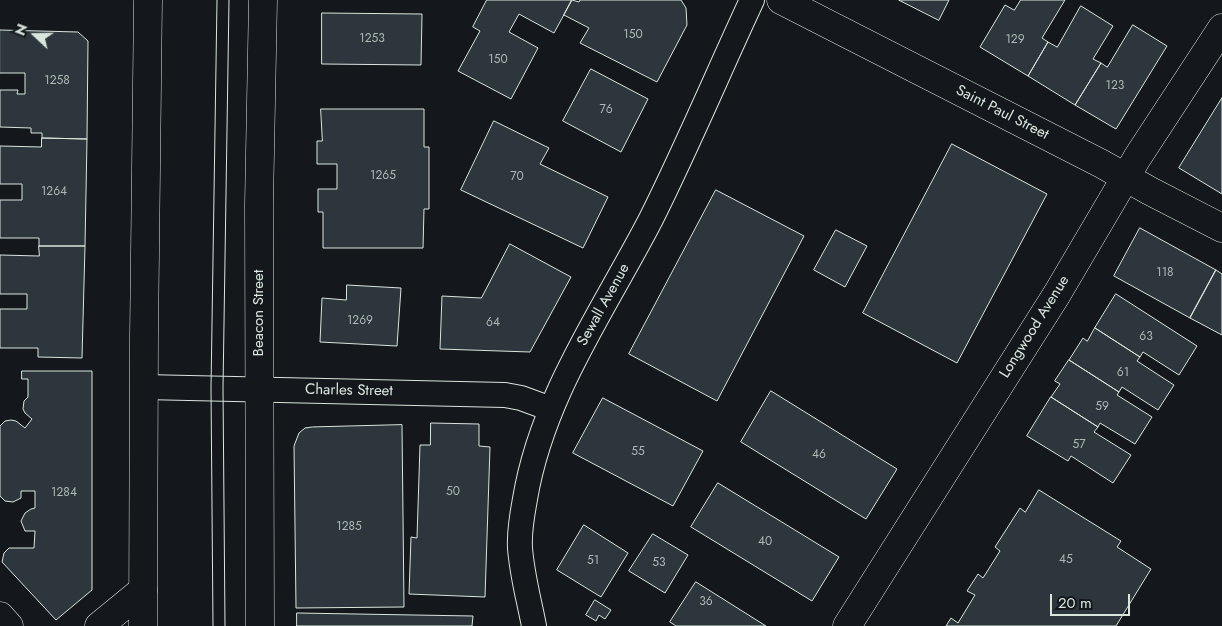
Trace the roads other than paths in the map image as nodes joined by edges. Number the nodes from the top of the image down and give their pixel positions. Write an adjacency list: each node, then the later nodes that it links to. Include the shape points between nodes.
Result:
1 (148, 0): 8 (main road)
2 (263, 0): 9 (main road, Beacon Street)
3 (752, 0): 10 (street, Sewall Avenue, via 652,217 574,358)
4 (781, 0): 6 (main road, Saint Paul Street)
5 (1222, 28): 6 (main road, Longwood Avenue)
6 (1126, 177): 7 (main road, Saint Paul Street); 18 (main road, Longwood Avenue, via 1057,294)
7 (1222, 228)
8 (144, 387): 9 (street, Charles Street); 11 (main road)
9 (259, 388): 10 (street, Charles Street, via 505,395); 16 (main road, Beacon Street)
10 (551, 409): 17 (street, Sewall Avenue, via 538,445 522,515 520,546 523,575)
11 (143, 590): 14 (main road); 15 (main road)
12 (0, 616): 13 (main road)
13 (8, 626)
14 (99, 626)
15 (143, 626)
16 (260, 626)
17 (534, 626)
18 (847, 626)

